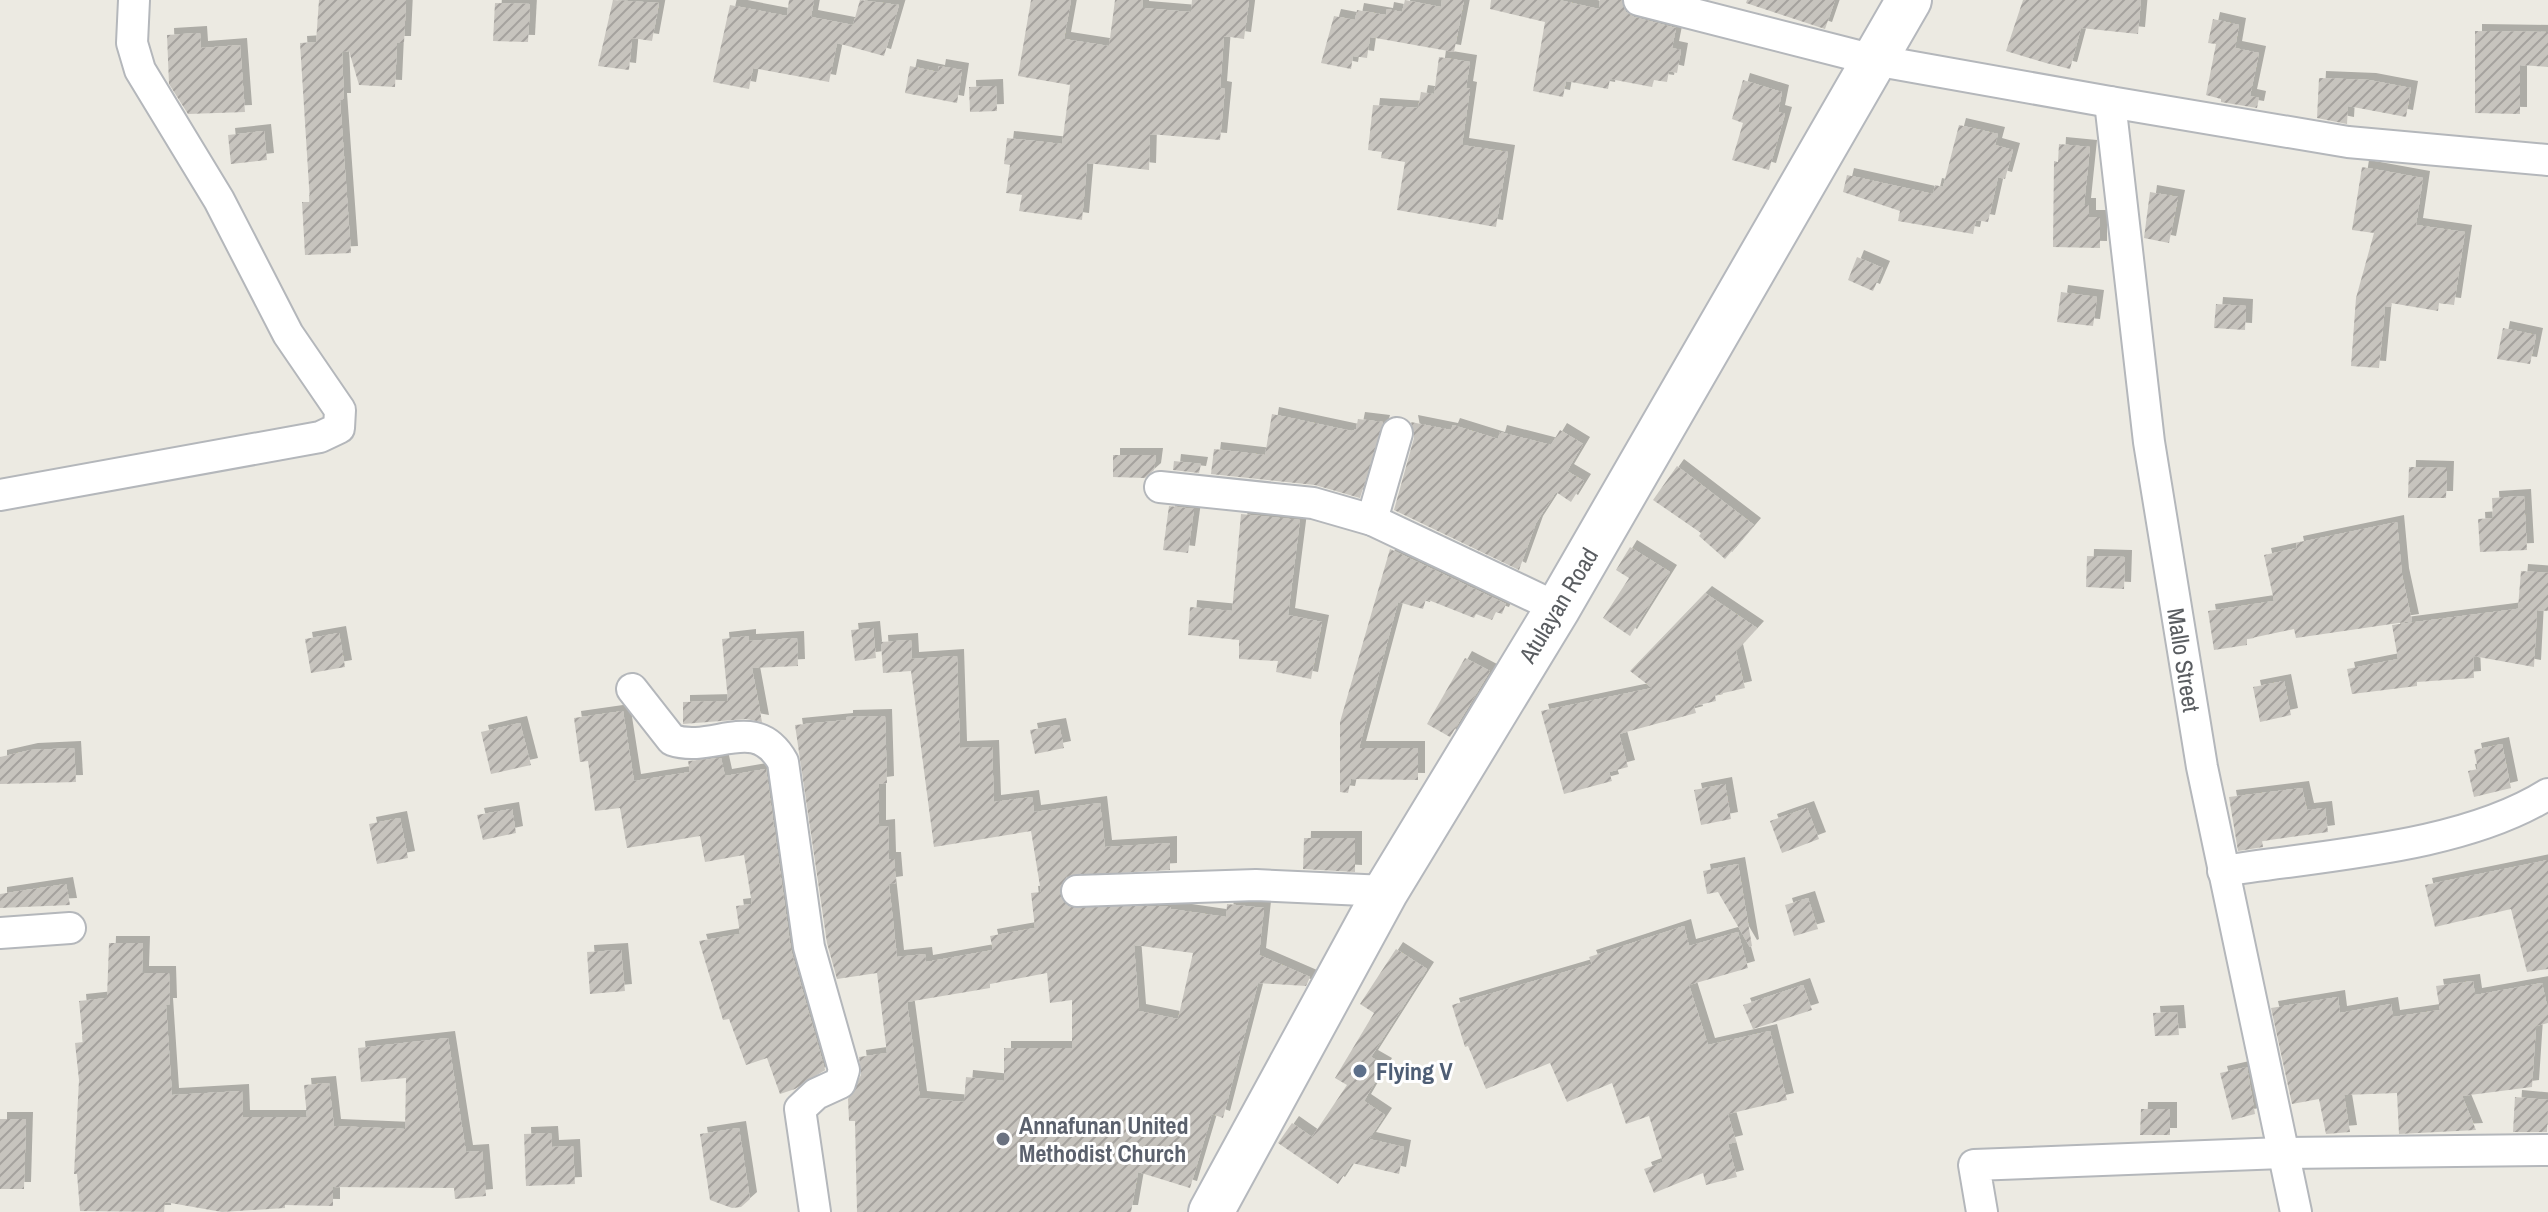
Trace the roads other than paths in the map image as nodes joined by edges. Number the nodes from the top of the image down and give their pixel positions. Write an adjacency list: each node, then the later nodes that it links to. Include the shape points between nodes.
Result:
1 (134, 0): 9 (street, via 132,43 140,70 219,200 288,334 340,410 339,428 320,437)
2 (1639, 0): 4 (street)
3 (1909, 0): 4 (main road, Atulayan Road)
4 (1874, 60): 5 (street); 11 (main road, Atulayan Road)
5 (2110, 102): 6 (street, via 2348,142); 14 (street, Mallo Street, via 2149,442)
6 (2548, 160)
7 (1397, 433): 10 (street)
8 (1160, 487): 10 (street, via 1313,503)
9 (0, 495)
10 (1372, 520): 11 (street)
11 (1558, 608): 16 (main road, Atulayan Road)
12 (632, 689): 21 (street, via 672,740 697,743 756,736 775,748 783,762 809,947 844,1070 840,1083 800,1109)
13 (2548, 794): 14 (street, via 2519,812 2457,832)
14 (2223, 871): 20 (street, Mallo Street)
15 (1077, 891): 16 (street, via 1256,885)
16 (1386, 891): 22 (main road, Atulayan Road)
17 (70, 928): 18 (street)
18 (0, 933)
19 (2548, 1150): 20 (street)
20 (2282, 1153): 23 (street, via 1974,1165); 24 (street, Mallo Street)
21 (815, 1212)
22 (1211, 1212)
23 (1982, 1212)
24 (2296, 1212)

